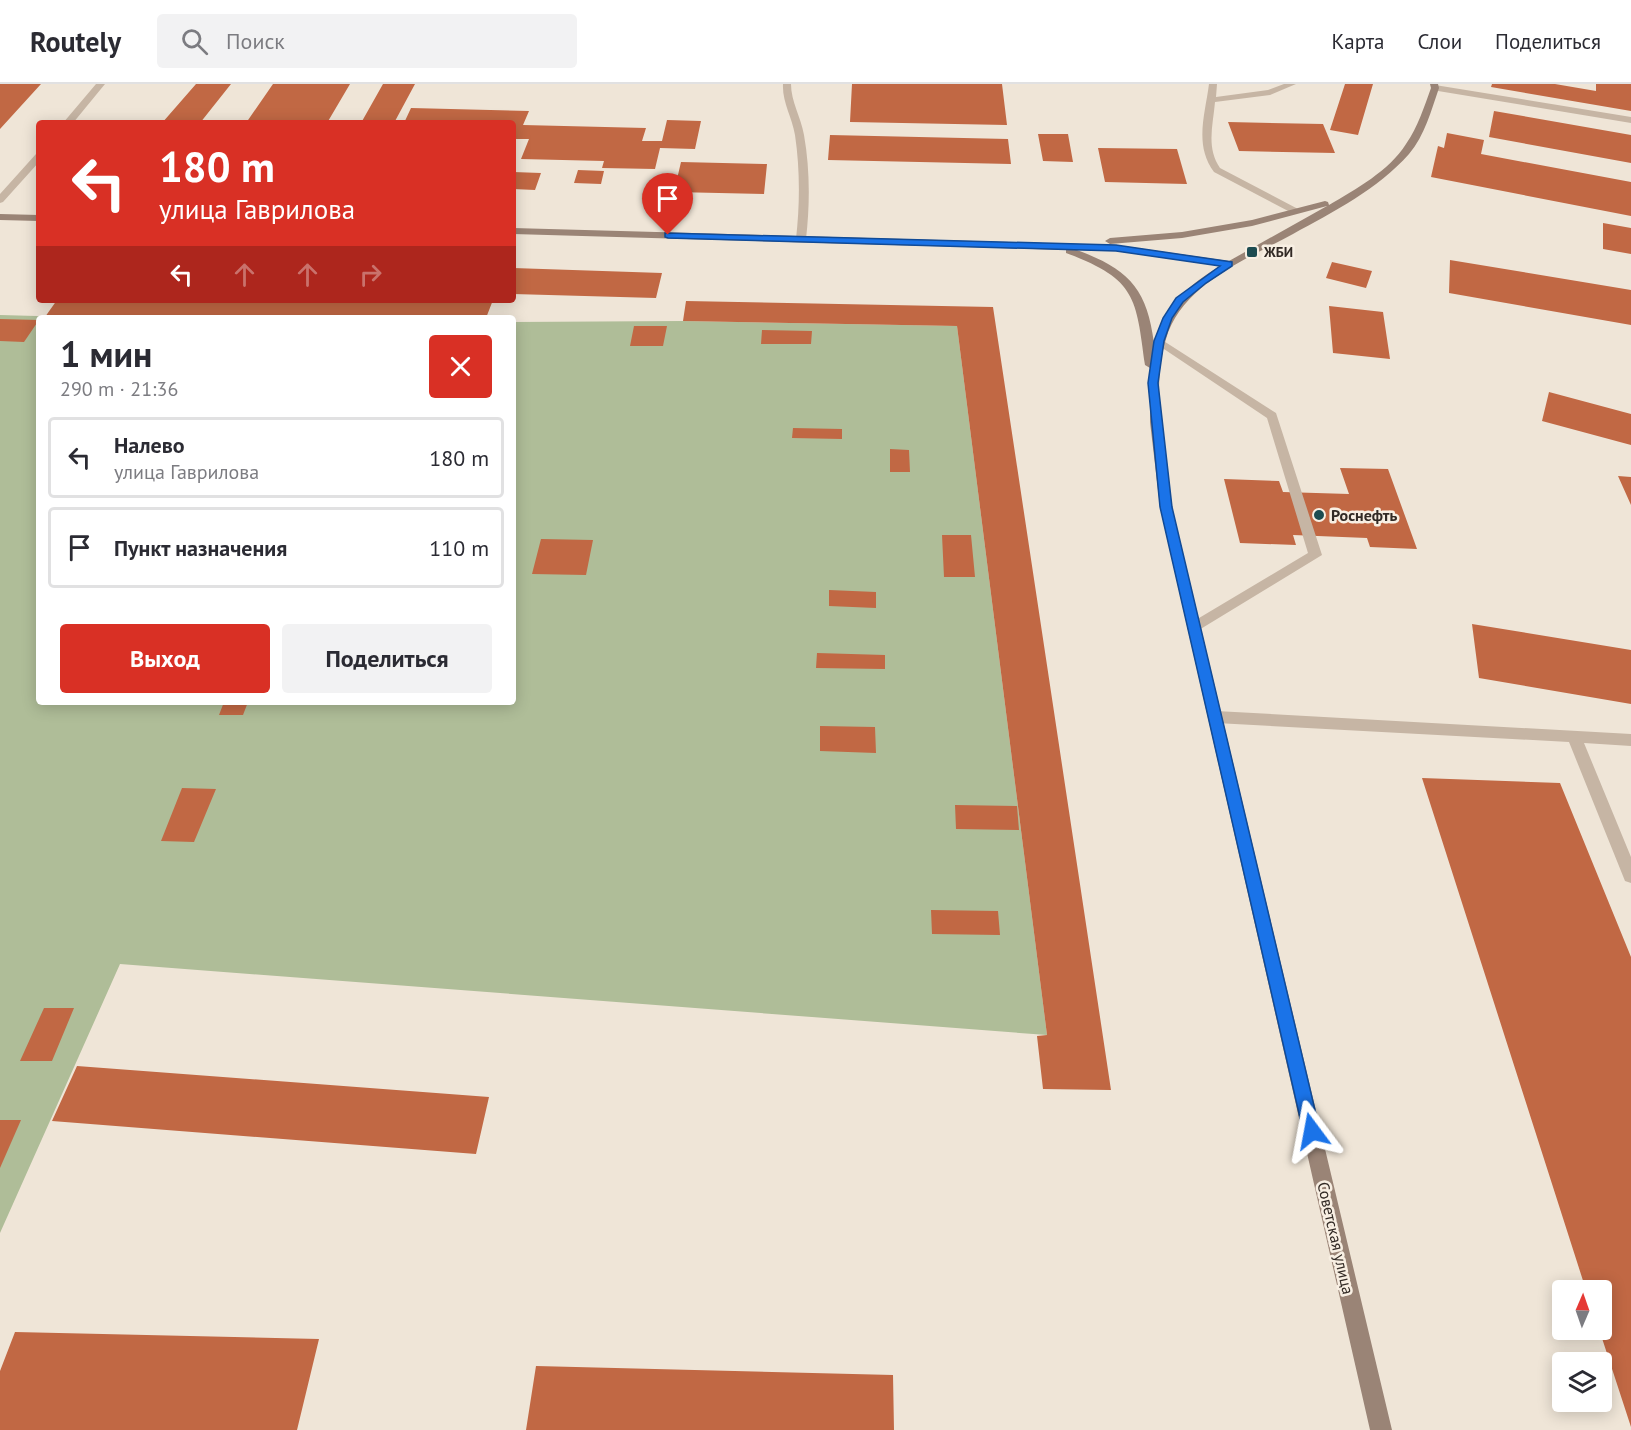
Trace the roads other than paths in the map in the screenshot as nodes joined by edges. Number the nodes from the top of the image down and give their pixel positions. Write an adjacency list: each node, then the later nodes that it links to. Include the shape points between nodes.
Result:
1 (101, 84): 7 (lane)
2 (787, 84): 16 (lane, via 798,131 806,205)
3 (1213, 84): 6 (lane)
4 (1292, 84): 6 (lane, via 1270,92)
5 (1435, 86): 8 (lane); 10 (main road, Советская улица, via 1419,131 1407,150 1389,168)
6 (1211, 100): 12 (lane, via 1206,147 1217,171)
7 (71, 120)
8 (1631, 120)
9 (36, 159): 11 (lane)
10 (1343, 199): 12 (main road); 18 (main road, Советская улица)
11 (0, 200)
12 (1295, 211): 17 (main road, via 1182,235)
13 (0, 217): 14 (main road)
14 (36, 218)
15 (516, 231): 16 (main road)
16 (801, 239): 17 (main road)
17 (1056, 246): 18 (main road, via 1116,248); 20 (main road, via 1100,262 1124,279 1136,295 1141,305)
18 (1228, 264): 19 (main road, Советская улица, via 1180,300 1167,318)
19 (1159, 341): 20 (main road, Советская улица); 21 (lane, via 1272,416 1315,555)
20 (1153, 383): 21 (main road, Советская улица, via 1166,507)
21 (1194, 628): 22 (main road, Советская улица)
22 (1216, 717): 23 (lane); 26 (main road, Советская улица)
23 (1574, 737): 24 (lane); 25 (lane)
24 (1631, 740)
25 (1631, 876)
26 (1381, 1430)

